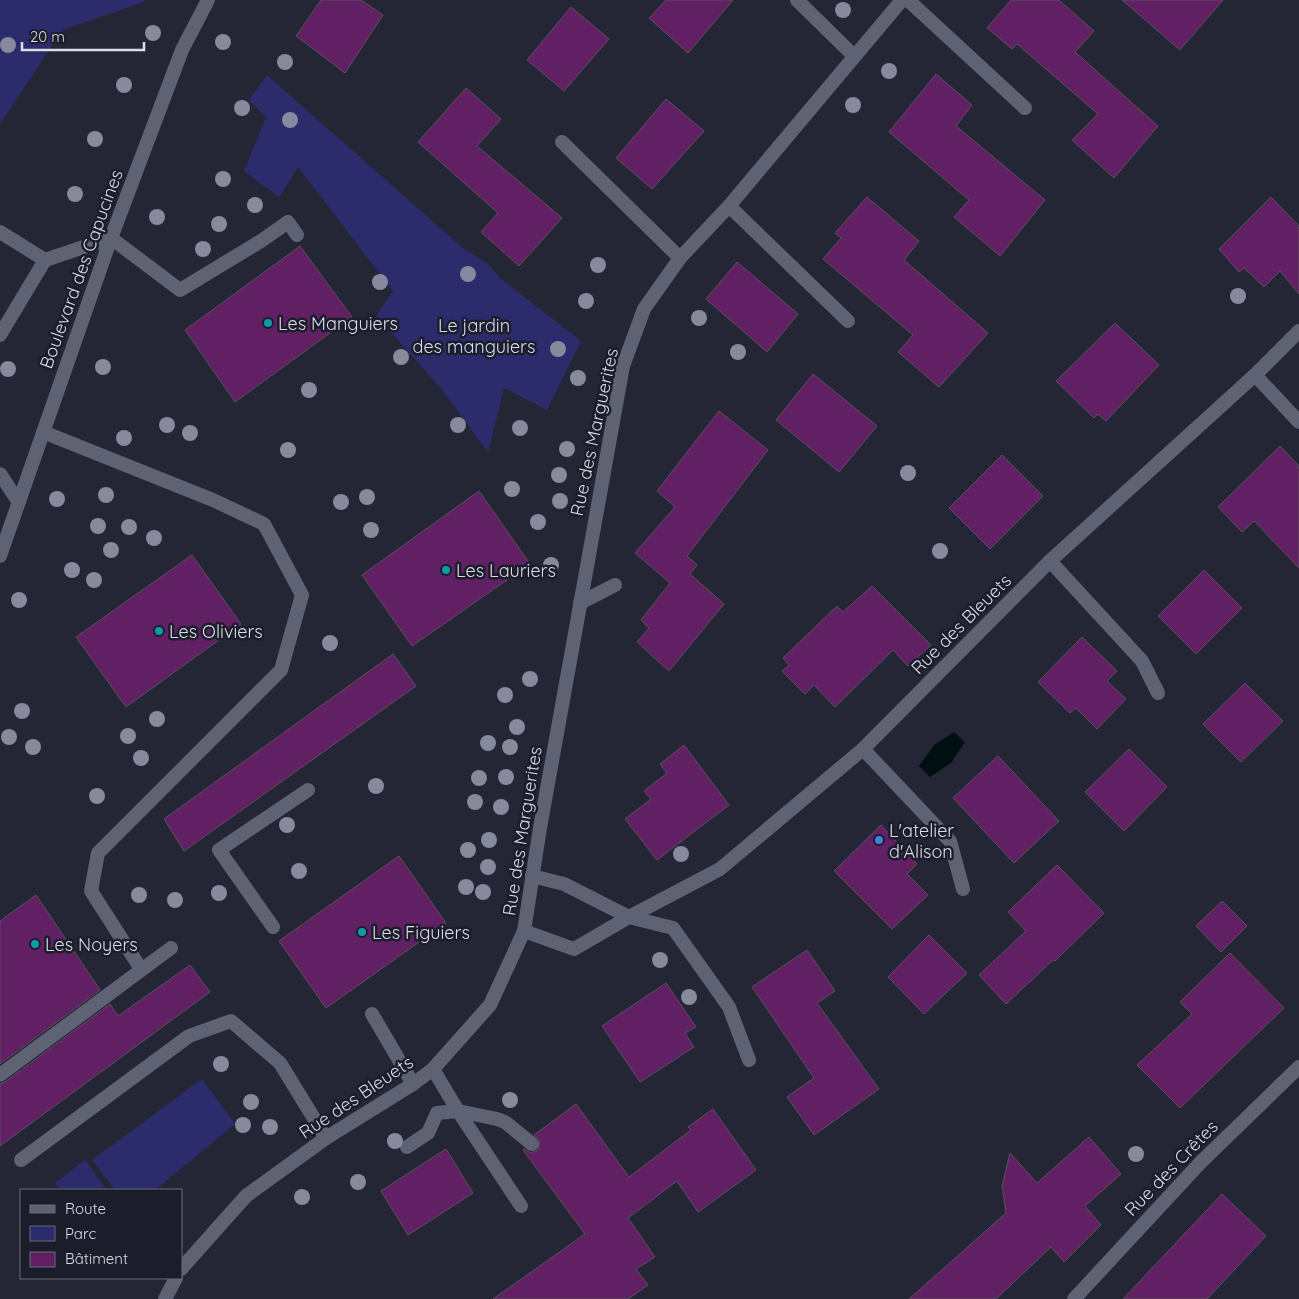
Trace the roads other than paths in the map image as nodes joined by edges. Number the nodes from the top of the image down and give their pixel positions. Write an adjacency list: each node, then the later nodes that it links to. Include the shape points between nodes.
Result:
1 (208, 0): 11 (street, Boulevard des Capucines, via 182,50)
2 (797, 0): 5 (street)
3 (902, 0): 5 (street, Rue des Marguerites)
4 (908, 0): 6 (street)
5 (854, 56): 8 (street, Rue des Marguerites)
6 (1025, 108)
7 (562, 142): 12 (street)
8 (729, 206): 12 (street, Rue des Marguerites); 14 (street)
9 (0, 232): 13 (street)
10 (297, 235): 11 (street, via 288,222 180,290)
11 (112, 238): 13 (street); 19 (street, Boulevard des Capucines)
12 (680, 258): 25 (street, Rue des Marguerites, via 644,309 623,366)
13 (45, 260): 16 (street)
14 (848, 321)
15 (1299, 331): 17 (street, Rue des Bleuets)
16 (0, 335)
17 (1254, 375): 18 (street); 23 (street, Rue des Bleuets)
18 (1299, 422)
19 (43, 432): 21 (street, Boulevard des Capucines); 35 (street, via 213,500 264,524 302,595 281,670 98,853 91,891)
20 (0, 474): 21 (street)
21 (18, 501): 22 (street, Boulevard des Capucines)
22 (0, 556)
23 (1050, 561): 26 (street, via 1142,661); 27 (street, Rue des Bleuets)
24 (615, 585): 25 (street)
25 (580, 603): 29 (street, Rue des Marguerites)
26 (1158, 693)
27 (862, 749): 30 (street, via 950,841); 31 (street, Rue des Bleuets, via 720,869)
28 (308, 790): 32 (street, via 219,850)
29 (532, 876): 31 (street, via 564,884); 33 (street, Rue des Marguerites)
30 (962, 889)
31 (629, 917): 33 (street, Rue des Bleuets, via 574,949); 37 (street, via 673,928 729,1007)
32 (273, 927)
33 (524, 931): 39 (street, Rue des Bleuets, via 490,1005)
34 (171, 948): 35 (street)
35 (141, 969): 40 (street)
36 (372, 1014): 41 (street)
37 (749, 1060)
38 (1299, 1067): 51 (street, Rue des Crêtes, via 1201,1162)
39 (433, 1069): 41 (street, Rue des Bleuets); 42 (street)
40 (0, 1075)
41 (414, 1084): 43 (street, Rue des Bleuets)
42 (458, 1112): 44 (street, via 505,1122); 45 (street, via 437,1113 428,1133); 47 (street)
43 (326, 1138): 46 (street, via 280,1063 231,1021 189,1036); 48 (street, Rue des Bleuets, via 246,1196)
44 (532, 1144)
45 (407, 1147)
46 (21, 1160)
47 (521, 1206)
48 (182, 1268)
49 (175, 1279): 50 (street)
50 (165, 1299)
51 (1074, 1299)

